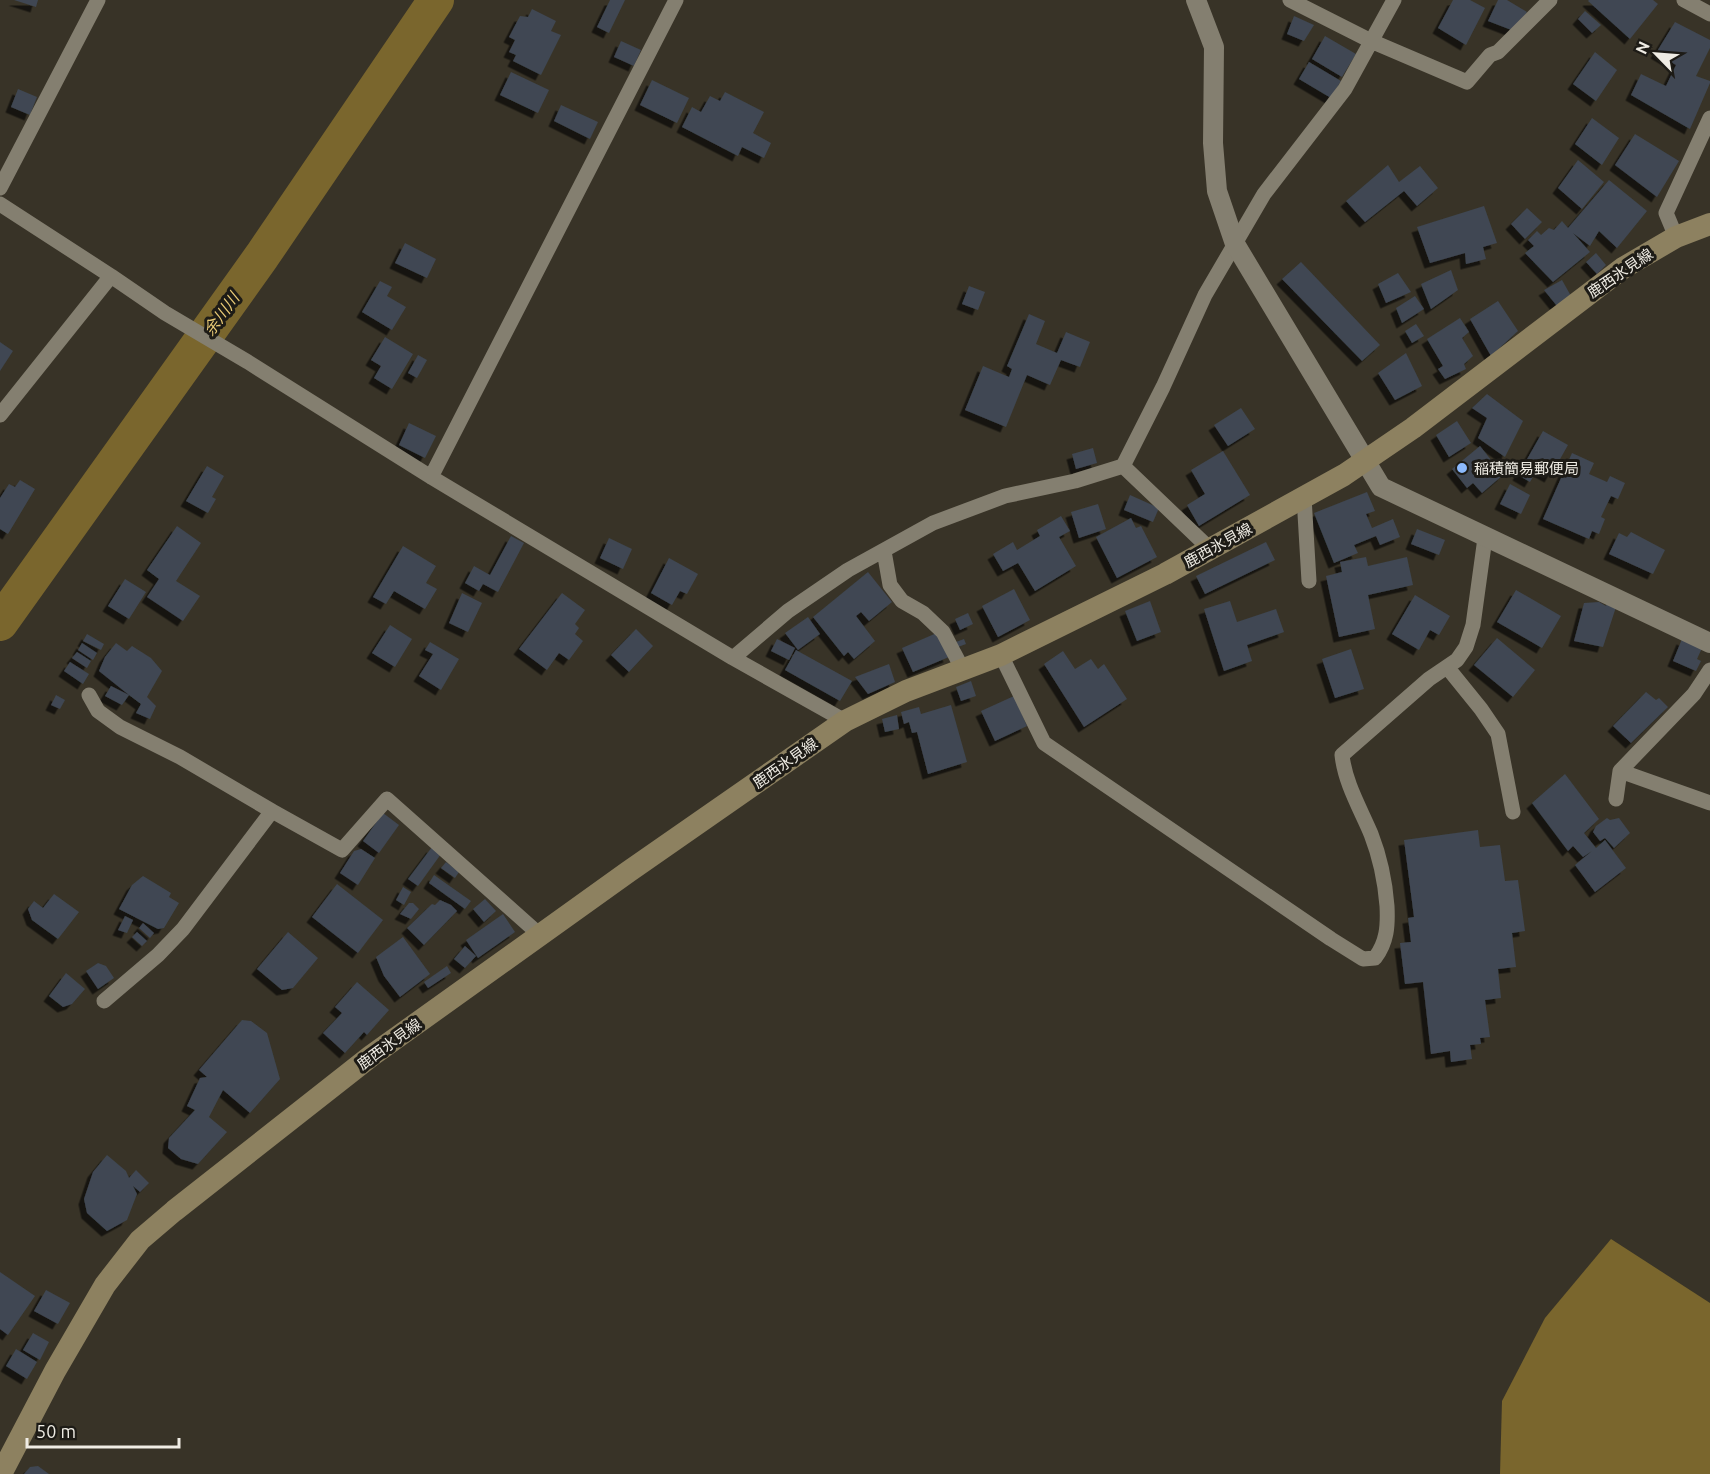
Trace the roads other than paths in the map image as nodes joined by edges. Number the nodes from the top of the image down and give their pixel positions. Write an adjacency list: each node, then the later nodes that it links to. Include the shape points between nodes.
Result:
1 (98, 0): 11 (street)
2 (676, 0): 20 (street)
3 (1196, 0): 15 (street, via 1214,47 1217,191)
4 (1290, 0): 9 (street)
5 (1394, 0): 9 (street)
6 (1550, 0): 9 (street, via 1467,81)
7 (1684, 0): 8 (street)
8 (1710, 14)
9 (1371, 41): 15 (street, via 1345,89 1264,194)
10 (1710, 118): 14 (street, via 1666,213)
11 (0, 188)
12 (0, 204): 16 (street)
13 (1710, 224): 14 (main road, 鹿西氷見線)
14 (1676, 237): 18 (main road, 鹿西氷見線, via 1623,268 1413,428)
15 (1235, 244): 18 (street); 19 (street, via 1204,295)
16 (111, 276): 17 (street); 20 (street)
17 (0, 415)
18 (1365, 459): 21 (main road, 鹿西氷見線); 22 (street, via 1380,487)
19 (1123, 466): 23 (street); 24 (street, via 1005,496 933,523)
20 (431, 477): 28 (street)
21 (1304, 497): 23 (main road, 鹿西氷見線); 25 (street)
22 (1485, 538): 26 (street); 29 (street, via 1473,625 1466,647)
23 (1210, 549): 27 (main road, 鹿西氷見線)
24 (884, 551): 28 (street, via 788,611); 30 (street, via 890,585 902,601 923,613 943,632)
25 (1309, 581)
26 (1710, 643)
27 (1001, 655): 29 (street, via 1044,743 1363,959 1375,958 1383,947 1388,919 1385,879 1344,771 1342,755); 30 (main road, 鹿西氷見線)
28 (733, 658): 33 (street)
29 (1447, 667): 38 (street, via 1498,734)
30 (963, 670): 33 (main road, 鹿西氷見線)
31 (1710, 670): 34 (street, via 1694,694)
32 (89, 695): 37 (street, via 98,711 120,727)
33 (845, 721): 39 (main road, 鹿西氷見線)
34 (1620, 771): 35 (street); 36 (street)
35 (1616, 799)
36 (1710, 803)
37 (272, 811): 39 (street, via 342,850 387,799); 40 (street, via 183,929)
38 (1513, 812)
39 (540, 936): 41 (main road, 鹿西氷見線, via 372,1056 140,1240 105,1285)
40 (104, 1001)
41 (1, 1474)

